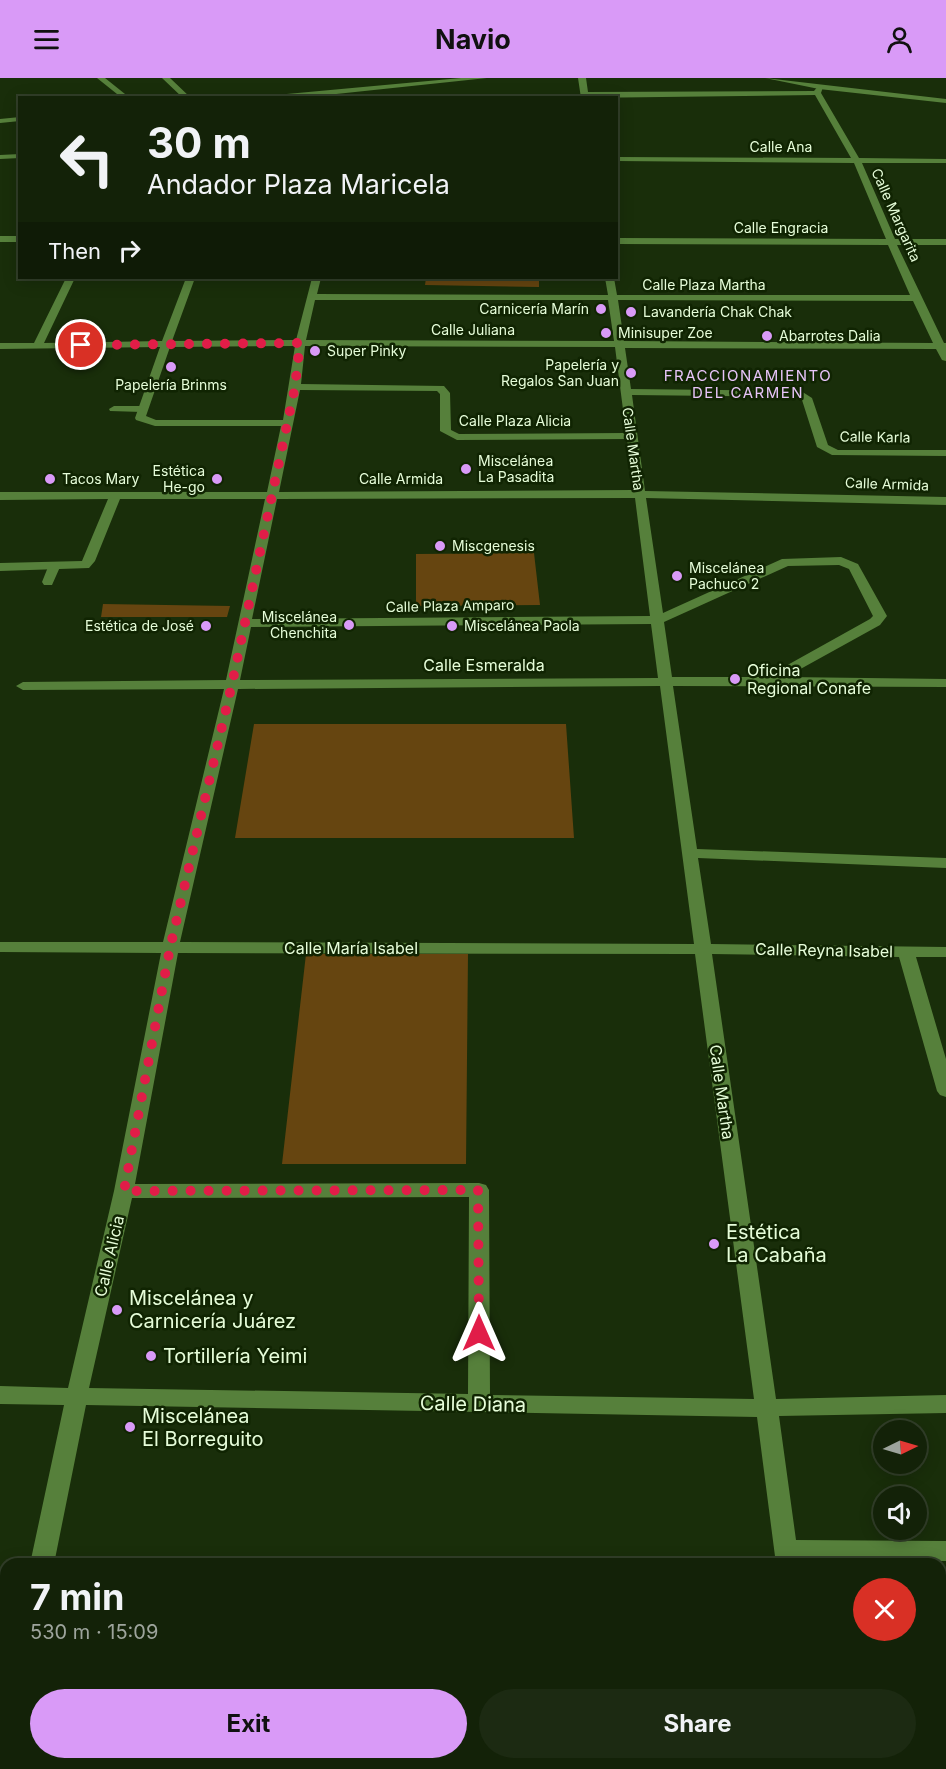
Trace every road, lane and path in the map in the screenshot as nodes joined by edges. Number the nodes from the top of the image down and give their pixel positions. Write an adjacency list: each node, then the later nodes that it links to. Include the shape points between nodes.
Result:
1 (101, 78): 11 (street)
2 (166, 78): 12 (street)
3 (483, 78): 6 (street)
4 (582, 78): 15 (street)
5 (769, 78): 8 (street)
6 (457, 79): 9 (street)
7 (351, 84): 9 (street)
8 (818, 90): 15 (street); 16 (street); 22 (street, Calle Margarita)
9 (359, 94): 10 (street)
10 (308, 95): 13 (street); 14 (street)
11 (124, 96)
12 (186, 96)
13 (287, 96)
14 (302, 96)
15 (585, 96)
16 (946, 101)
17 (17, 119): 18 (street)
18 (0, 122)
19 (18, 156): 20 (street)
20 (0, 157)
21 (618, 159): 22 (street, Calle Ana)
22 (857, 160): 23 (street, Calle Ana); 27 (street, Calle Margarita)
23 (946, 161)
24 (0, 239): 25 (street)
25 (18, 239)
26 (618, 241): 27 (street, Calle Engracia)
27 (894, 242): 28 (street, Calle Engracia); 35 (street, Calle Margarita)
28 (946, 242)
29 (70, 279): 40 (street)
30 (190, 279): 38 (street)
31 (316, 279): 33 (street, Calle Alicia)
32 (610, 279): 34 (street, Calle Martha)
33 (312, 297): 34 (street, Calle Plaza Martha); 36 (street, Calle Alicia)
34 (612, 298): 35 (street, Calle Plaza Martha); 37 (street, Calle Martha)
35 (916, 298): 41 (street, Calle Margarita)
36 (300, 343): 37 (street, Calle Juliana); 38 (street, Calle Juliana); 43 (street, Calle Alicia)
37 (619, 344): 41 (street, Calle Juliana); 44 (street, Calle Martha)
38 (168, 345): 40 (street, Calle Juliana); 46 (street)
39 (0, 346): 40 (street, Calle Juliana)
40 (37, 346)
41 (943, 346): 42 (street, Calle Margarita)
42 (946, 358)
43 (295, 387): 47 (street, Calle Alicia); 48 (street, Calle Plaza Alicia, via 440,388 445,393 446,431 457,437)
44 (625, 392): 48 (street, Calle Martha); 49 (street, Calle Karla, via 792,393 807,398 827,450)
45 (114, 409): 46 (street)
46 (143, 415): 47 (street, via 155,423)
47 (287, 423): 52 (street, Calle Alicia)
48 (632, 436): 50 (street, Calle Martha)
49 (946, 453)
50 (639, 494): 52 (street, Calle Armida); 54 (street, Calle Armida); 58 (street, Calle Martha)
51 (115, 495): 52 (street, Calle Armida); 53 (street, Calle Armida); 56 (street, via 89,561 76,567)
52 (271, 495): 59 (street, Calle Alicia)
53 (0, 496)
54 (946, 501)
55 (0, 567): 56 (street)
56 (54, 567): 57 (street)
57 (48, 582)
58 (657, 620): 59 (street, Calle Plaza Amparo); 60 (street, via 786,562 841,561 854,567 880,616); 61 (street, Calle Martha)
59 (244, 623): 63 (street, Calle Alicia)
60 (768, 681): 61 (street, Calle Esmeralda); 62 (street, Calle Esmeralda)
61 (666, 683): 63 (street, Calle Esmeralda); 65 (street, Calle Martha)
62 (946, 683)
63 (232, 684): 64 (street, Calle Esmeralda); 68 (street, Calle Alicia)
64 (23, 686)
65 (689, 853): 66 (street); 69 (street, Calle Martha)
66 (946, 863)
67 (0, 947): 68 (street, Calle María Isabel)
68 (170, 948): 69 (street, Calle María Isabel); 73 (street, Calle Alicia)
69 (703, 949): 70 (street, Calle Reyna Isabel); 78 (street, Calle Martha)
70 (906, 951): 71 (street, Calle Reyna Isabel); 72 (street)
71 (946, 952)
72 (946, 1091)
73 (124, 1191): 75 (street, Calle Alicia); 76 (street, via 478,1190)
74 (0, 1395): 75 (street, Calle Diana)
75 (77, 1395): 76 (street, Calle Diana); 81 (street, Calle Alicia)
76 (479, 1404): 78 (street, Calle Diana)
77 (946, 1404): 78 (street, Calle Diana)
78 (766, 1408): 80 (street, Calle Martha)
79 (946, 1551): 80 (street)
80 (787, 1557)
81 (43, 1558)

